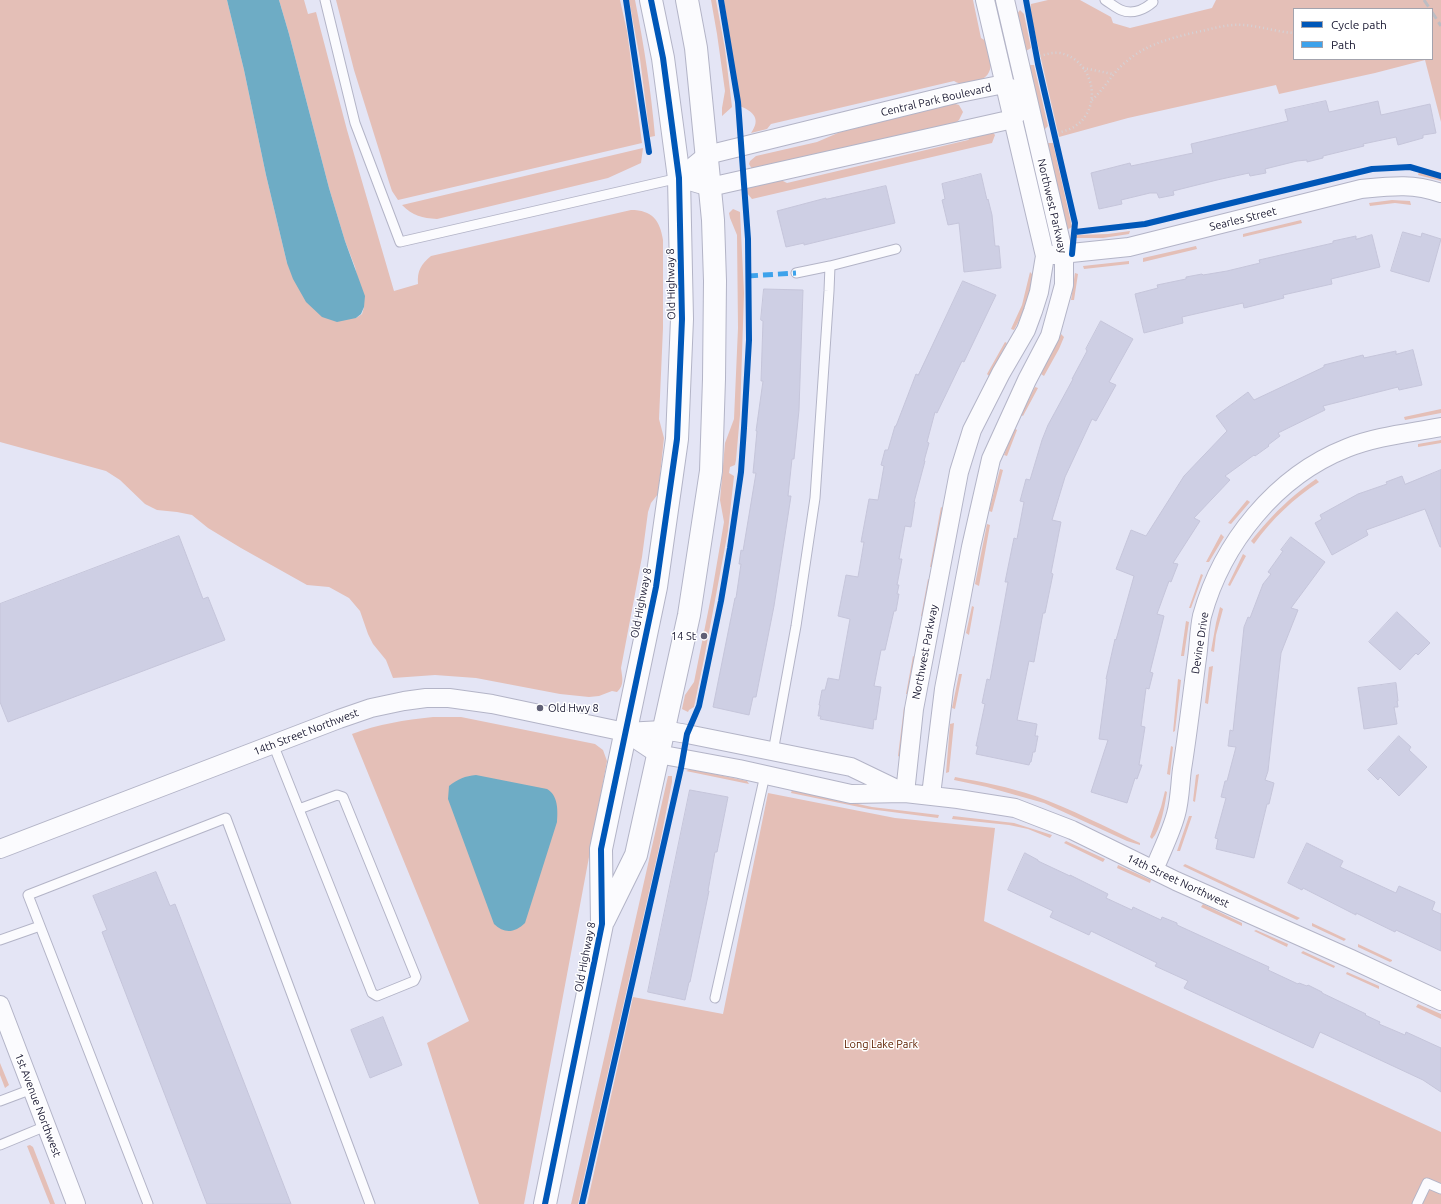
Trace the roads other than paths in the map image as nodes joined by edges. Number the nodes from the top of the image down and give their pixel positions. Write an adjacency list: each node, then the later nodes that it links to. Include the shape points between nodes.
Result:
1 (325, 0): 11 (lane, via 355,122 400,242)
2 (651, 0): 11 (street, Old Highway 8, via 663,58)
3 (687, 0): 10 (street, Old Highway 8, via 696,48)
4 (1105, 0): 6 (lane, via 1127,12 1143,9)
5 (997, 2): 7 (street, Northwest Parkway); 8 (street, Northwest Parkway, via 1018,61)
6 (1154, 2)
7 (1004, 84): 8 (street, Central Park Boulevard); 9 (street, Northwest Parkway); 10 (street, Central Park Boulevard)
8 (1027, 99): 9 (street); 15 (street, Northwest Parkway)
9 (1013, 119): 12 (street); 16 (street, Northwest Parkway)
10 (707, 155): 11 (street, Central Park Boulevard); 12 (street, Old Highway 8)
11 (679, 178): 12 (street); 23 (street, Old Highway 8, via 682,319 677,440 656,587)
12 (710, 187): 22 (street, Old Highway 8, via 715,281 711,471 689,615)
13 (1441, 193): 15 (street, Searles Street, via 1426,188 1401,186 1361,189 1129,247)
14 (896, 249): 17 (lane)
15 (1064, 255): 16 (street, Searles Street); 21 (street, Northwest Parkway, via 1064,285 1050,336 991,459)
16 (1045, 256): 20 (street, Northwest Parkway, via 1039,292 1026,330 1001,372 972,430 959,472)
17 (830, 266): 18 (lane); 25 (lane, via 815,498 796,626)
18 (796, 273)
19 (1441, 427): 32 (street, Devine Drive, via 1366,442 1347,448 1316,464 1268,501 1228,552 1202,617 1176,814)
20 (952, 513): 21 (street); 28 (street, Northwest Parkway, via 914,709)
21 (977, 519): 29 (street, Northwest Parkway, via 944,689)
22 (663, 730): 23 (street, 14th Street Northwest); 25 (street, 14th Street Northwest); 26 (street, Old Highway 8)
23 (625, 732): 24 (street, 14th Street Northwest, via 492,704 449,698 426,698 371,708); 26 (street, 14th Street Northwest); 33 (street, Old Highway 8, via 601,849)
24 (273, 744): 30 (lane); 31 (street, 14th Street Northwest)
25 (773, 752): 27 (street); 28 (street, 14th Street Northwest, via 851,767)
26 (658, 754): 27 (street, 14th Street Northwest); 33 (street, Old Highway 8, via 636,855)
27 (765, 775): 28 (street, 14th Street Northwest, via 851,794); 36 (lane)
28 (905, 793): 29 (street, 14th Street Northwest)
29 (931, 796): 32 (street, 14th Street Northwest, via 1015,808 1072,830)
30 (299, 809): 30 (lane, via 372,993 377,996 414,981 416,977 343,797 337,795)
31 (0, 849)
32 (1154, 870): 37 (street, 14th Street Northwest)
33 (602, 924): 47 (street, Old Highway 8)
34 (40, 926): 35 (lane); 45 (lane); 46 (lane, via 28,895 226,818)
35 (0, 940)
36 (715, 998)
37 (1441, 1001)
38 (0, 1005): 39 (street, 1st Avenue Northwest)
39 (32, 1089): 40 (lane); 41 (street, 1st Avenue Northwest)
40 (0, 1101)
41 (46, 1126): 42 (lane); 44 (street, 1st Avenue Northwest)
42 (0, 1144)
43 (1441, 1189): 48 (lane, via 1427,1183)
44 (76, 1204)
45 (148, 1204)
46 (370, 1204)
47 (545, 1204)
48 (1417, 1204)

